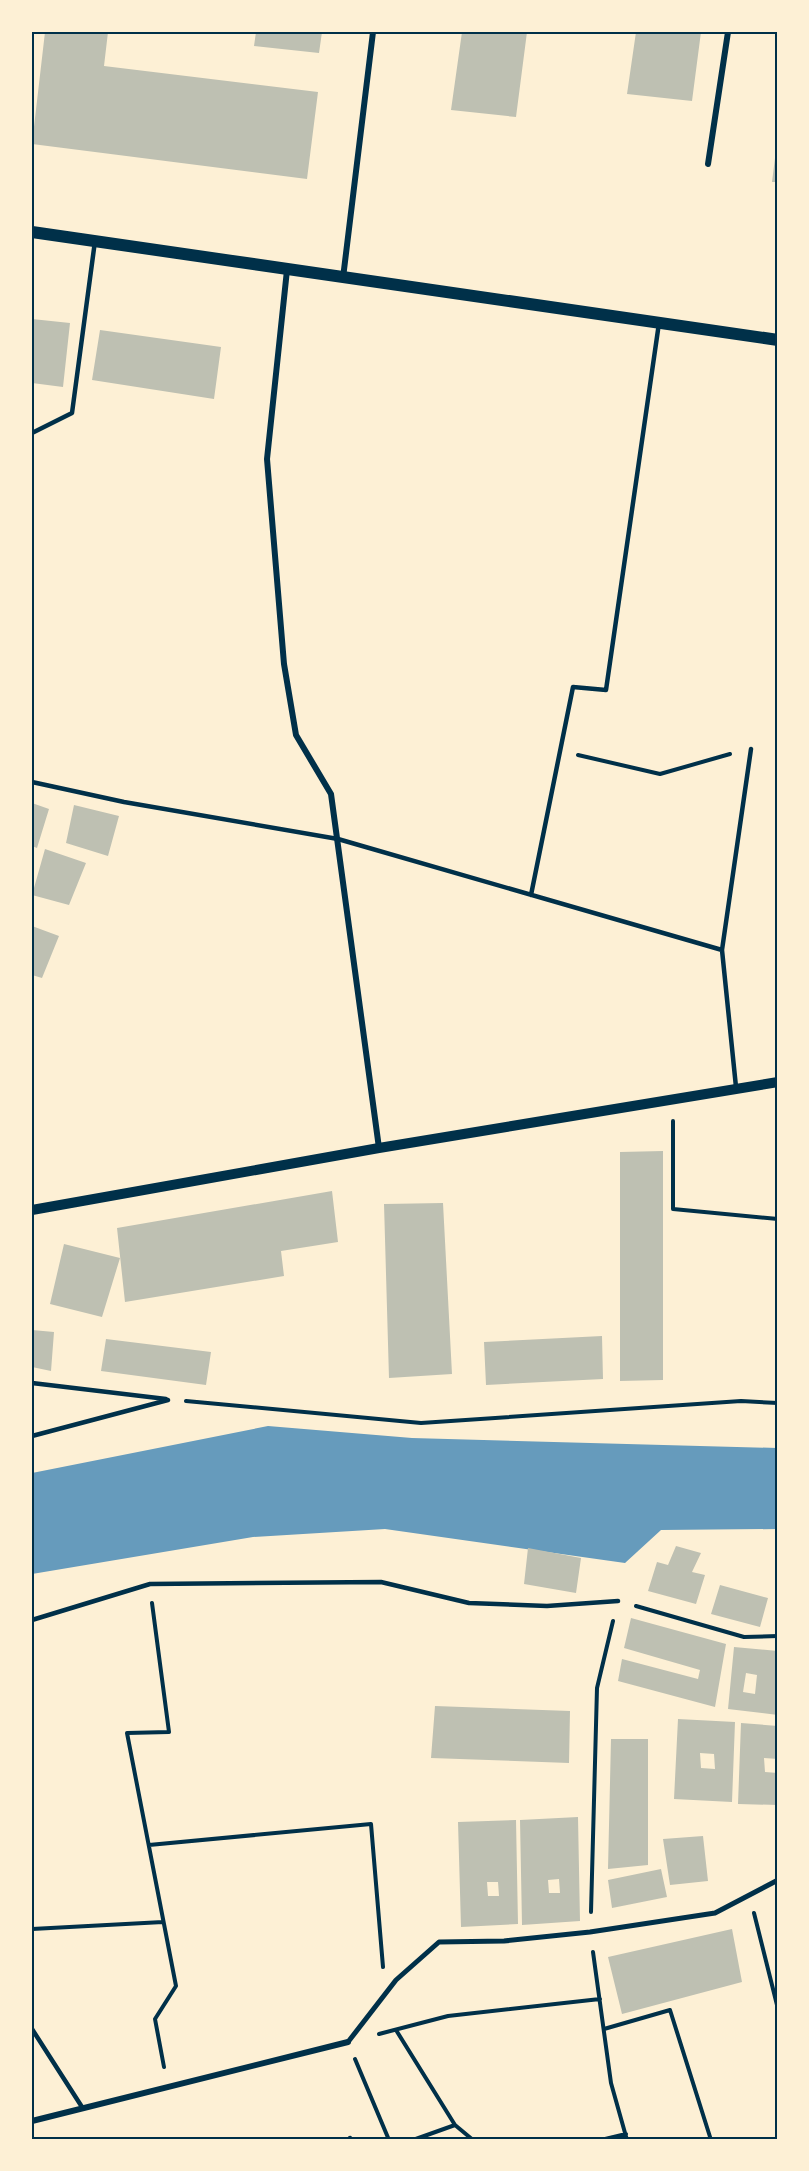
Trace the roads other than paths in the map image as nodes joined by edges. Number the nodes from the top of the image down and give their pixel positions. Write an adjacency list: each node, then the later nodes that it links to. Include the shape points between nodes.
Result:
1 (373, 32): 7 (street)
2 (728, 32): 3 (street)
3 (708, 164)
4 (32, 232): 5 (main road)
5 (95, 241): 6 (main road); 10 (lane, via 72,413)
6 (287, 270): 7 (main road); 13 (street, via 267,459 284,664 296,735 331,794)
7 (343, 278): 8 (main road)
8 (659, 323): 9 (main road); 14 (lane, via 606,690 573,687)
9 (777, 340)
10 (32, 433)
11 (751, 749): 15 (lane)
12 (32, 782): 13 (lane)
13 (338, 840): 14 (lane); 18 (street)
14 (531, 895): 15 (lane)
15 (722, 950): 17 (lane)
16 (777, 1082): 17 (street)
17 (737, 1090): 18 (street)
18 (378, 1148): 19 (street)
19 (32, 1210)
20 (32, 1383): 21 (lane, via 168,1400)
21 (32, 1436)
22 (618, 1601): 23 (lane, via 547,1606 469,1603 381,1582 150,1584)
23 (32, 1620)
24 (777, 1880): 26 (street, via 715,1912 590,1932 504,1941 439,1942 396,1980)
25 (32, 2029): 27 (lane)
26 (348, 2042): 27 (street)
27 (82, 2107): 28 (street)
28 (32, 2121)

